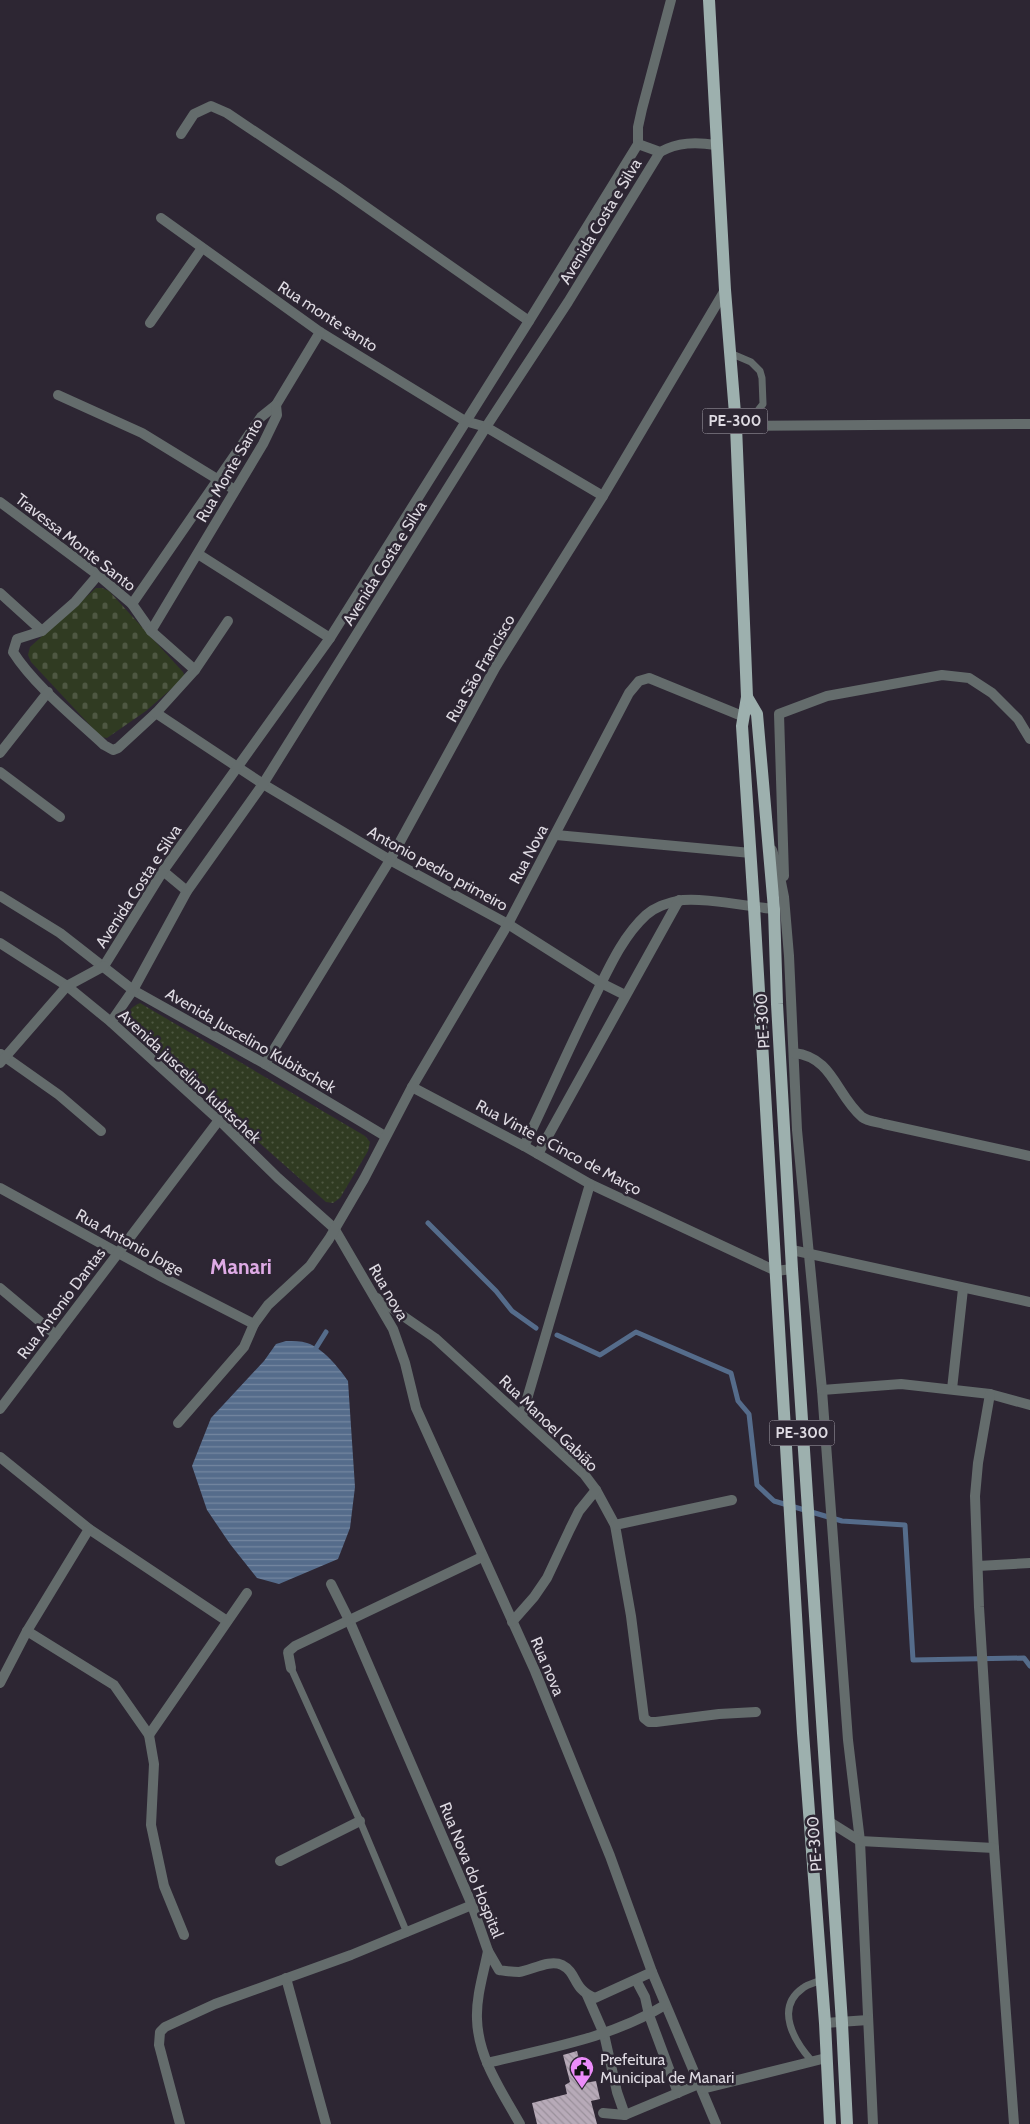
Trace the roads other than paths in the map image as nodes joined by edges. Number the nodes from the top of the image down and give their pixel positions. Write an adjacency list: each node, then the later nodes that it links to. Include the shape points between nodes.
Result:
1 (671, 0): 4 (street, via 642,109)
2 (709, 0): 5 (main road, PE-300 / PE-300)
3 (181, 134): 10 (street, via 194,114 211,106 227,113)
4 (638, 144): 6 (street); 10 (street, Avenida Costa e Silva)
5 (716, 145): 6 (street, via 684,144 670,146); 9 (main road, PE-300 / PE-300)
6 (660, 152): 19 (street, Avenida Costa e Silva)
7 (161, 218): 8 (street, Rua monte santo)
8 (202, 248): 11 (street); 12 (street, Rua monte santo)
9 (724, 290): 13 (main road, PE-300 / PE-300); 22 (street, Rua São Francisco)
10 (529, 322): 16 (street, Avenida Costa e Silva)
11 (150, 323)
12 (320, 332): 15 (street); 16 (street, Rua monte santo)
13 (730, 353): 18 (main road, PE-300 / PE-300); 18 (lane, via 751,362 762,378 763,404)
14 (58, 395): 20 (street, via 142,433)
15 (276, 405): 20 (street, Rua Monte Santo, via 261,417); 21 (street, Rua Monte Santo, via 277,415)
16 (465, 422): 19 (street, Rua monte santo); 31 (street, Avenida Costa e Silva)
17 (1030, 424): 18 (street)
18 (740, 426): 34 (main road, PE-300 / PE-300)
19 (486, 427): 22 (street, Rua monte santo); 41 (street, Avenida Costa e Silva)
20 (217, 480): 21 (street); 27 (street, Rua Monte Santo)
21 (235, 490): 24 (street, Rua Monte Santo)
22 (603, 496): 46 (street, Rua São Francisco, via 495,668)
23 (0, 502): 25 (street, Travessa Monte Santo)
24 (198, 554): 30 (street, Rua Monte Santo); 31 (street)
25 (98, 575): 27 (street, Travessa Monte Santo); 29 (street, via 75,602)
26 (0, 593): 29 (street)
27 (132, 604): 30 (street, Travessa Monte Santo)
28 (228, 621): 32 (street)
29 (42, 631): 33 (street, via 18,639 13,652)
30 (151, 631): 32 (street, Travessa Monte Santo)
31 (330, 638): 39 (street, Avenida Costa e Silva)
32 (195, 670): 35 (street)
33 (48, 692): 35 (street, via 104,746 113,750); 38 (street)
34 (747, 697): 36 (main road, PE-300 / PE-300); 44 (main road, PE-300 / PE-300, via 757,714)
35 (156, 713): 39 (street, Antonio pedro primeiro)
36 (742, 716): 43 (street, Rua Nova, via 649,678 639,681 629,693); 45 (main road, PE-300 / PE-300)
37 (1030, 739): 50 (street, via 1018,719 992,692 969,678 942,675 827,696 779,714)
38 (0, 753)
39 (236, 768): 41 (street, Antonio pedro primeiro); 47 (street, Avenida Costa e Silva)
40 (0, 772): 42 (street)
41 (263, 784): 46 (street, Antonio pedro primeiro); 48 (street, Avenida Costa e Silva)
42 (60, 817)
43 (556, 835): 45 (street); 54 (street, Rua Nova)
44 (769, 842): 50 (street); 53 (main road, PE-300 / PE-300)
45 (751, 852): 52 (main road, PE-300 / PE-300)
46 (390, 860): 54 (street, Antonio pedro primeiro); 64 (street, Rua São Francisco)
47 (163, 871): 48 (street); 56 (street, Avenida Costa e Silva)
48 (187, 891): 59 (street, Avenida Costa e Silva)
49 (0, 896): 56 (street, Avenida Juscelino Kubitschek, via 60,933)
50 (784, 897): 62 (street)
51 (679, 900): 52 (street); 57 (street, via 656,908 634,927); 60 (street)
52 (754, 907): 53 (street); 79 (main road, PE-300 / PE-300)
53 (774, 909): 75 (main road, PE-300 / PE-300)
54 (508, 924): 57 (street, Antonio pedro primeiro); 65 (street, Rua Nova)
55 (0, 943): 58 (street, Avenida juscelino kubtschek)
56 (104, 966): 58 (street); 59 (street, Avenida Juscelino Kubitschek)
57 (601, 983): 60 (street, Antonio pedro primeiro); 69 (street)
58 (67, 986): 61 (street, Avenida juscelino kubtschek); 63 (street)
59 (133, 990): 61 (street, Avenida Costa e Silva); 64 (street, Avenida Juscelino Kubitschek)
60 (625, 996): 70 (street)
61 (111, 1022): 66 (street, Avenida juscelino kubtschek)
62 (794, 1053): 71 (street, via 807,1054 822,1064 864,1118); 77 (street, via 797,1130)
63 (2, 1058): 67 (street, via 59,1095)
64 (265, 1064): 68 (street, Avenida Juscelino Kubitschek)
65 (412, 1087): 68 (street, Rua Nova); 69 (street, Rua Vinte e Cinco de Março)
66 (218, 1120): 74 (street, Avenida juscelino kubtschek); 76 (street, Rua Antonio Dantas)
67 (101, 1131)
68 (385, 1136): 74 (street)
69 (524, 1146): 70 (street, Rua Vinte e Cinco de Março)
70 (538, 1154): 72 (street, Rua Vinte e Cinco de Março)
71 (1030, 1156)
72 (590, 1184): 79 (street, Rua Vinte e Cinco de Março); 91 (street, Rua Vinte e Cinco de Março)
73 (0, 1188): 76 (street, Rua Antonio Jorge)
74 (334, 1228): 82 (street, Rua nova); 84 (street, via 310,1266 268,1305)
75 (792, 1250): 77 (street); 78 (main road, PE-300 / PE-300)
76 (118, 1253): 84 (street, Rua Antonio Jorge); 85 (street, Rua Antonio Dantas)
77 (810, 1254): 81 (street); 86 (street)
78 (792, 1270): 79 (street); 112 (main road, PE-300 / PE-300)
79 (776, 1271): 123 (main road, PE-300 / PE-300, via 802,1733)
80 (0, 1288): 85 (street)
81 (963, 1289): 83 (street); 87 (street)
82 (374, 1296): 91 (street, Rua Manoel Gabião, via 436,1338); 98 (street, Rua nova, via 393,1329 416,1408)
83 (1030, 1302)
84 (254, 1324): 92 (street, via 244,1347)
85 (56, 1335): 90 (street, Rua Antonio Dantas)
86 (822, 1390): 87 (street, via 901,1384); 113 (street, via 848,1740)
87 (952, 1390): 88 (street)
88 (990, 1394): 89 (street); 100 (street, via 975,1496)
89 (1030, 1405)
90 (0, 1409)
91 (522, 1416): 94 (street, Rua Manoel Gabião, via 584,1474)
92 (178, 1423)
93 (0, 1457): 97 (street)
94 (596, 1490): 96 (street, Rua Manoel Gabião); 105 (street, via 579,1511 547,1578)
95 (732, 1500): 96 (street)
96 (615, 1525): 109 (street, Rua Manoel Gabião, via 631,1616 642,1714 649,1722)
97 (90, 1529): 104 (street); 106 (street)
98 (482, 1557): 103 (street); 105 (street, Rua nova)
99 (1030, 1563): 100 (street)
100 (978, 1566): 114 (street)
101 (330, 1584): 103 (street, Rua Nova do Hospital)
102 (247, 1593): 104 (street)
103 (349, 1620): 107 (street, via 289,1650); 116 (street, Rua Nova do Hospital)
104 (227, 1621): 110 (street)
105 (512, 1622): 120 (street, Rua nova, via 610,1856)
106 (27, 1631): 108 (street); 110 (street, via 114,1685)
107 (291, 1668): 111 (lane)
108 (0, 1683)
109 (756, 1712)
110 (149, 1735): 118 (street, via 154,1764 151,1825 164,1886)
111 (360, 1821): 115 (street); 117 (lane)
112 (828, 1821): 113 (street); 129 (main road, PE-300 / PE-300)
113 (860, 1841): 114 (street); 127 (street)
114 (994, 1848): 145 (street)
115 (280, 1861)
116 (472, 1905): 117 (street); 119 (street, Rua Nova do Hospital)
117 (407, 1933): 121 (street)
118 (184, 1935)
119 (488, 1951): 124 (street, Rua Nova do Hospital, via 499,1970 520,1972 553,1963 562,1965 572,1973 578,1987); 133 (street, via 477,2018)
120 (652, 1972): 122 (street); 125 (street, Rua nova)
121 (286, 1978): 138 (street, via 215,2004 160,2032 159,2045); 139 (street)
122 (636, 1980): 124 (street, via 595,1998); 126 (street, via 645,1997)
123 (821, 1980): 128 (main road, PE-300 / PE-300); 132 (lane, via 797,1993 790,2008 790,2029)
124 (587, 1995): 130 (street)
125 (665, 2005): 126 (street); 134 (street, Rua nova)
126 (649, 2015): 130 (street); 135 (street)
127 (868, 2020): 129 (street); 144 (street)
128 (825, 2023): 129 (street); 131 (main road, PE-300 / PE-300)
129 (842, 2023): 143 (main road, PE-300 / PE-300)
130 (604, 2034): 133 (street); 137 (street)
131 (826, 2058): 132 (street); 142 (main road, PE-300 / PE-300)
132 (812, 2060): 134 (street)
133 (486, 2063): 140 (street)
134 (700, 2086): 135 (street); 141 (street, Rua nova)
135 (678, 2093): 137 (street)
136 (604, 2113): 137 (street)
137 (625, 2116)
138 (180, 2124)
139 (326, 2124)
140 (520, 2124)
141 (716, 2124)
142 (830, 2124)
143 (847, 2124)
144 (873, 2124)
145 (1014, 2124)

